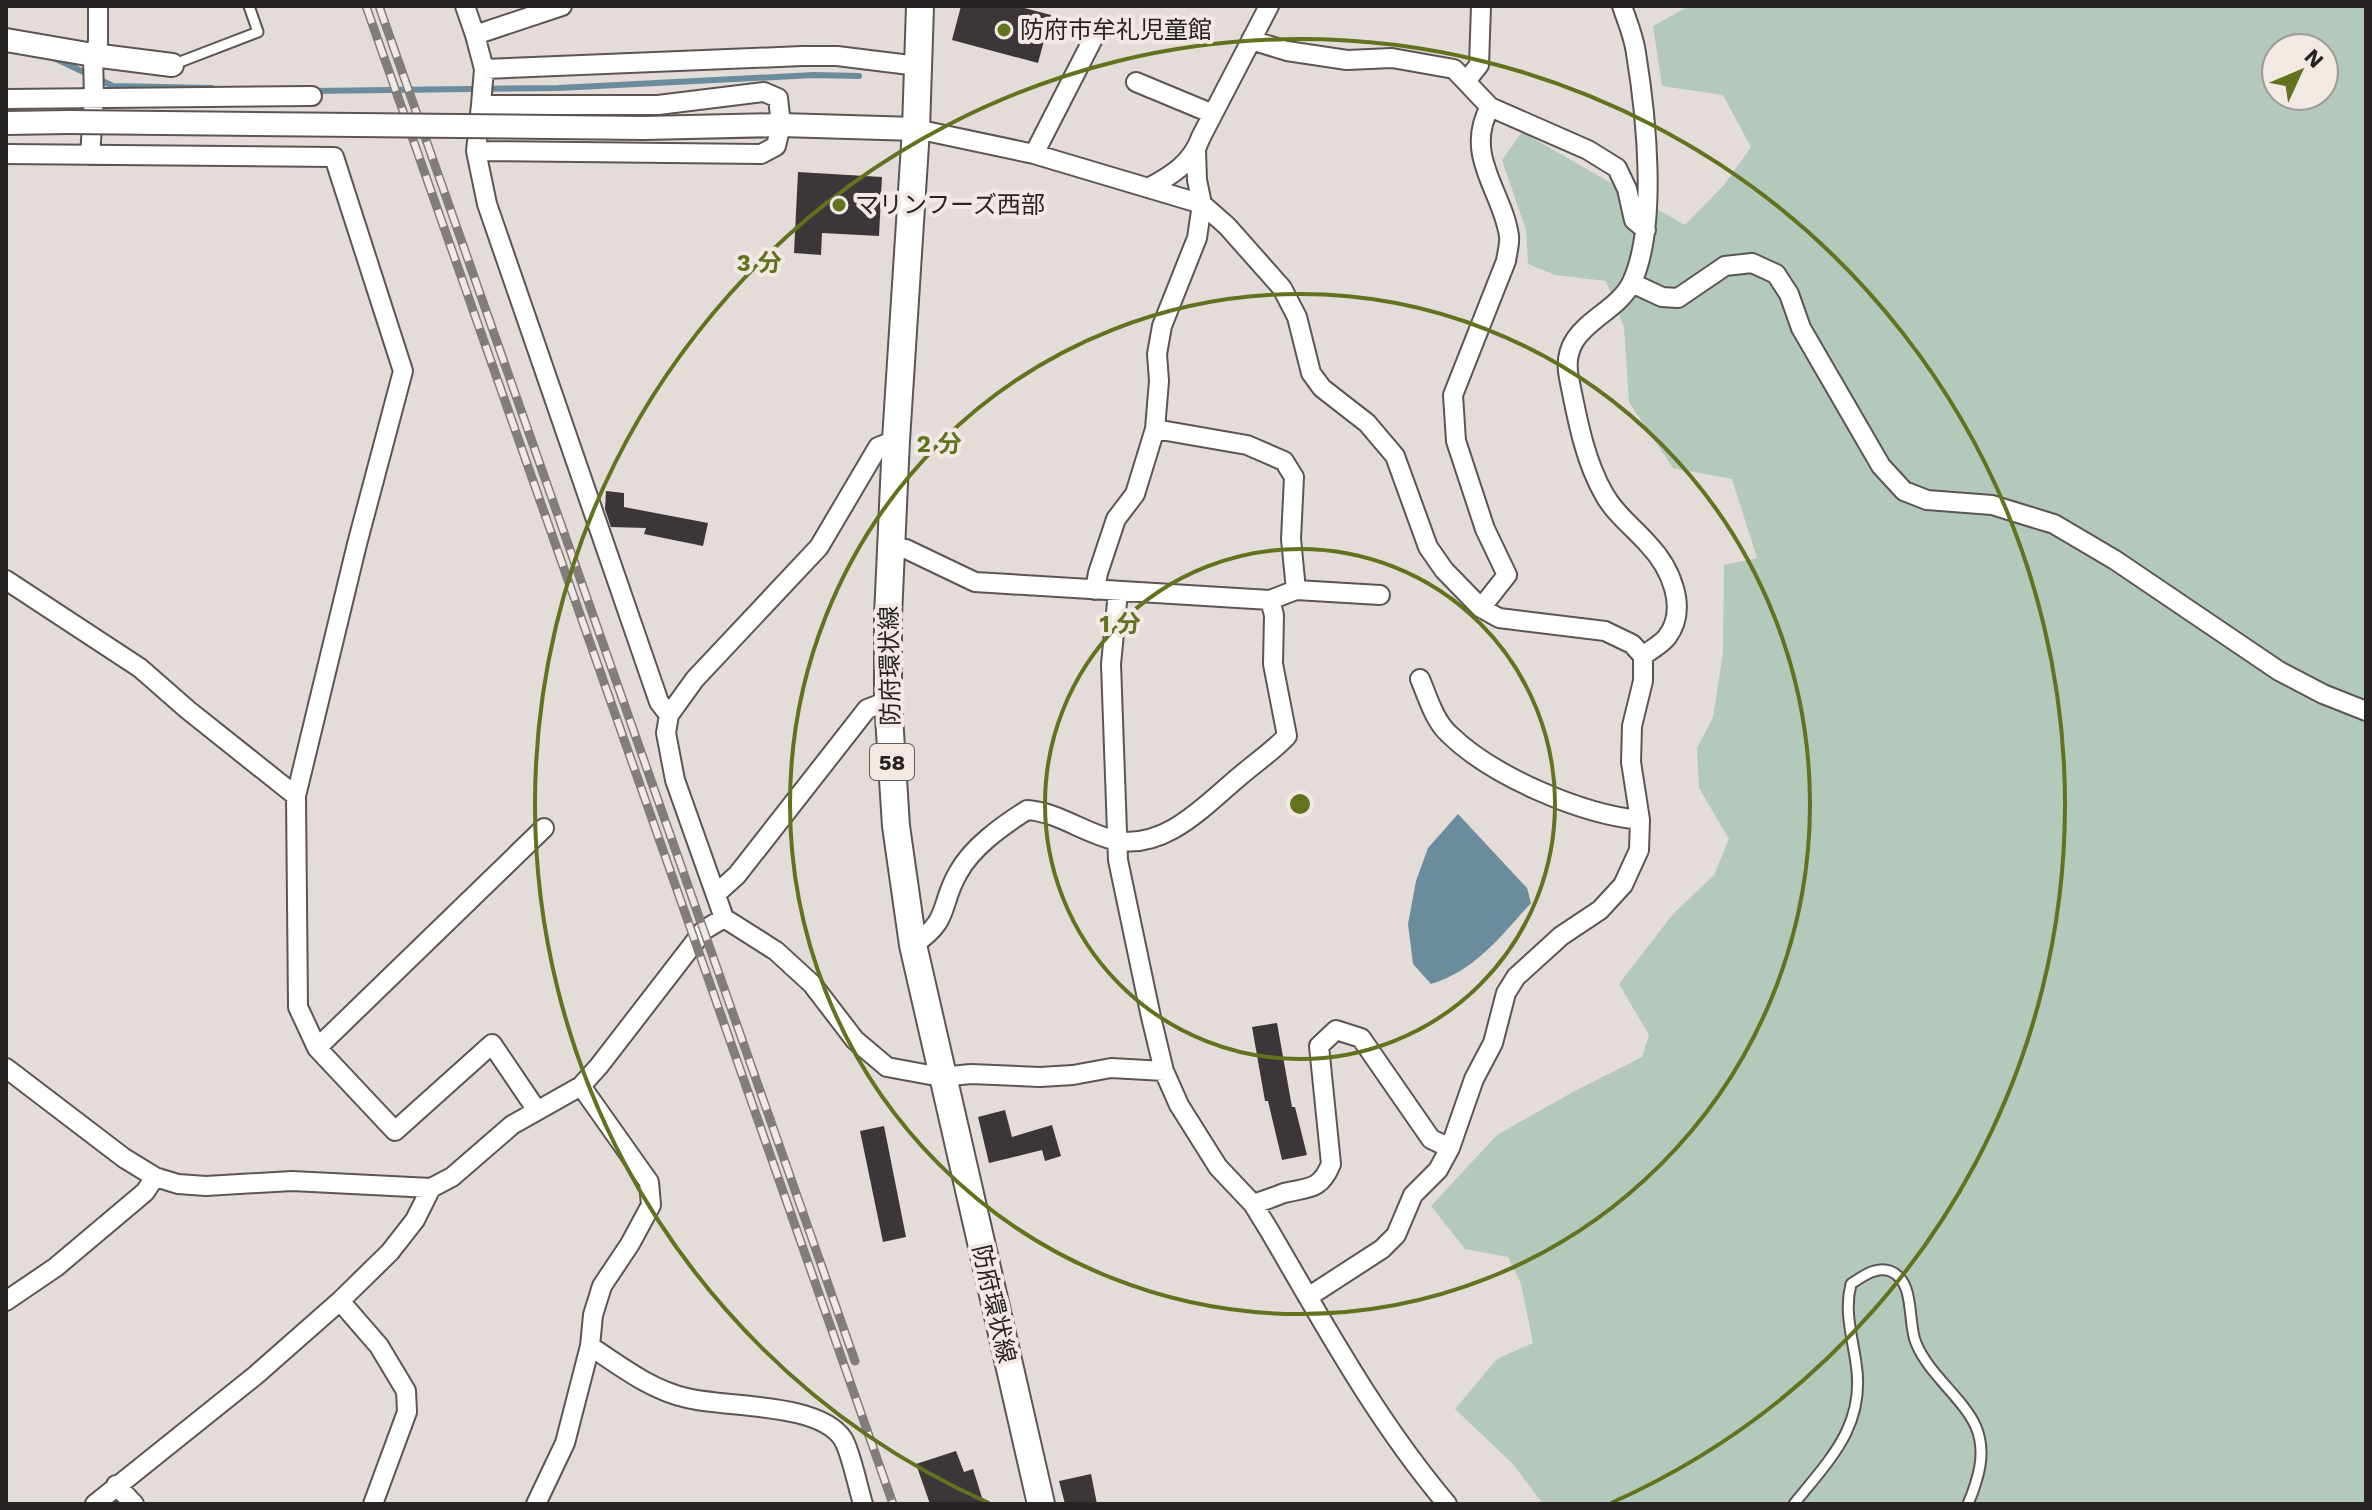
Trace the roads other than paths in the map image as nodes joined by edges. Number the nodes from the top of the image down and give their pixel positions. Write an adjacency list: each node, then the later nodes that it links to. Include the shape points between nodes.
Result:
1 (98, 6): 13 (street)
2 (249, 6): 14 (lane, via 258,32)
3 (465, 6): 10 (street)
4 (562, 6): 10 (street)
5 (920, 6): 15 (main road, 防府環状線 / 58)
6 (1269, 6): 12 (street)
7 (1481, 6): 16 (street, via 1479,65)
8 (1622, 6): 34 (street, via 1636,50)
9 (1097, 31): 30 (street)
10 (475, 35): 18 (street)
11 (6, 40): 13 (street)
12 (1251, 40): 16 (street, via 1347,60 1392,58 1454,69); 23 (street)
13 (93, 55): 14 (street); 21 (street)
14 (172, 65)
15 (918, 66): 18 (street, via 802,56); 26 (main road, 防府環状線 / 58)
16 (1467, 80): 22 (street)
17 (1136, 82): 23 (street)
18 (482, 87): 25 (street, via 658,105 764,92 778,98); 27 (street)
19 (312, 96): 21 (street)
20 (6, 99): 21 (street)
21 (94, 99): 31 (street)
22 (1490, 107): 34 (street, via 1617,168 1634,220); 45 (street, via 1482,149 1486,177 1510,239 1453,395 1456,441 1485,529 1507,575)
23 (1213, 114): 28 (street)
24 (6, 123): 25 (street, bridge)
25 (781, 125): 26 (street); 27 (street, via 776,146 761,154)
26 (916, 129): 30 (street); 37 (main road, 防府環状線 / 58)
27 (476, 151): 50 (street, via 487,204 654,688)
28 (1196, 151): 32 (street); 33 (street)
29 (6, 154): 31 (street)
30 (1034, 154): 32 (street)
31 (90, 155): 51 (street, via 334,157 353,214 403,371)
32 (1148, 188): 33 (street)
33 (1202, 204): 36 (street, via 1197,238 1162,326); 45 (street, via 1282,288 1297,317 1311,373 1395,456 1428,547)
34 (1646, 230): 35 (street)
35 (1632, 283): 46 (street, via 1586,324 1571,347 1567,370 1590,462 1604,494 1662,562 1675,590 1678,613 1667,638); 49 (street, via 1662,297 1678,298 1725,266 1752,263 1776,274 1881,466 1904,491 1927,500 1992,505 2054,524 2279,671)
36 (1155, 429): 40 (street, via 1135,494 1116,519); 41 (street, via 1247,445 1284,461 1294,477 1291,539)
37 (896, 440): 38 (main road, 防府環状線 / 58); 50 (street, via 878,447 819,547 695,679)
38 (891, 548): 40 (street, via 906,549 975,582); 48 (main road, 防府環状線 / 58)
39 (6, 580): 51 (street, via 140,668)
40 (1095, 590): 42 (street)
41 (1296, 590): 43 (street); 44 (street)
42 (1118, 592): 44 (street); 54 (street, via 1111,664)
43 (1380, 595)
44 (1270, 600): 54 (street, via 1273,664 1287,736 1174,829 1134,843)
45 (1481, 608): 46 (street, via 1499,618 1605,631)
46 (1643, 656): 52 (street, via 1631,762)
47 (1420, 679): 52 (street, via 1448,733 1494,768 1586,807)
48 (888, 701): 55 (street, via 867,709 737,875); 57 (main road, 防府環状線 / 58, via 896,826)
49 (2366, 711)
50 (669, 715): 55 (street, via 666,733 675,780)
51 (296, 796): 58 (street, via 298,1007)
52 (1640, 820): 64 (street, via 1639,850 1623,885 1516,977 1506,993 1493,1043)
53 (544, 828): 58 (street)
54 (1117, 840): 57 (street, via 1027,810 971,856 957,874 940,921); 60 (street)
55 (716, 894): 56 (street)
56 (724, 918): 61 (street, via 776,951 812,984 855,1040 887,1067); 62 (street, via 704,930)
57 (913, 945): 61 (main road, 防府環状線 / 58)
58 (317, 1048): 63 (street, via 395,1131 492,1044)
59 (6, 1068): 65 (street)
60 (1164, 1071): 61 (street, via 1111,1068 1040,1077); 67 (street, via 1218,1167)
61 (941, 1077): 78 (main road, 防府環状線 / 58)
62 (581, 1086): 63 (street); 71 (street, via 649,1182 651,1205 602,1286)
63 (536, 1109): 66 (street)
64 (1450, 1148): 67 (street, via 1431,1139 1361,1038 1336,1030 1319,1046 1331,1164 1326,1176 1311,1189); 68 (street, via 1438,1170 1413,1195 1396,1235)
65 (155, 1177): 66 (street, via 206,1186 292,1181); 69 (street, via 145,1192 67,1257)
66 (431, 1188): 70 (street, via 390,1252)
67 (1253, 1204): 68 (street)
68 (1308, 1297): 79 (street, via 1362,1390)
69 (6, 1301)
70 (340, 1301): 72 (street); 75 (street, via 379,1346 406,1391 407,1412)
71 (590, 1346): 76 (street, via 565,1443); 77 (street, via 661,1390 820,1420 843,1439)
72 (116, 1485): 73 (street); 74 (street)
73 (95, 1504)
74 (134, 1504)
75 (373, 1504)
76 (536, 1504)
77 (863, 1504)
78 (1041, 1504)
79 (1447, 1504)
80 (1794, 1504): 81 (lane, via 1847,1436 1856,1411 1858,1376 1846,1302 1851,1284 1872,1271 1889,1271 1909,1295 1911,1332 1922,1358 1976,1426 1979,1478)
81 (1968, 1504)

